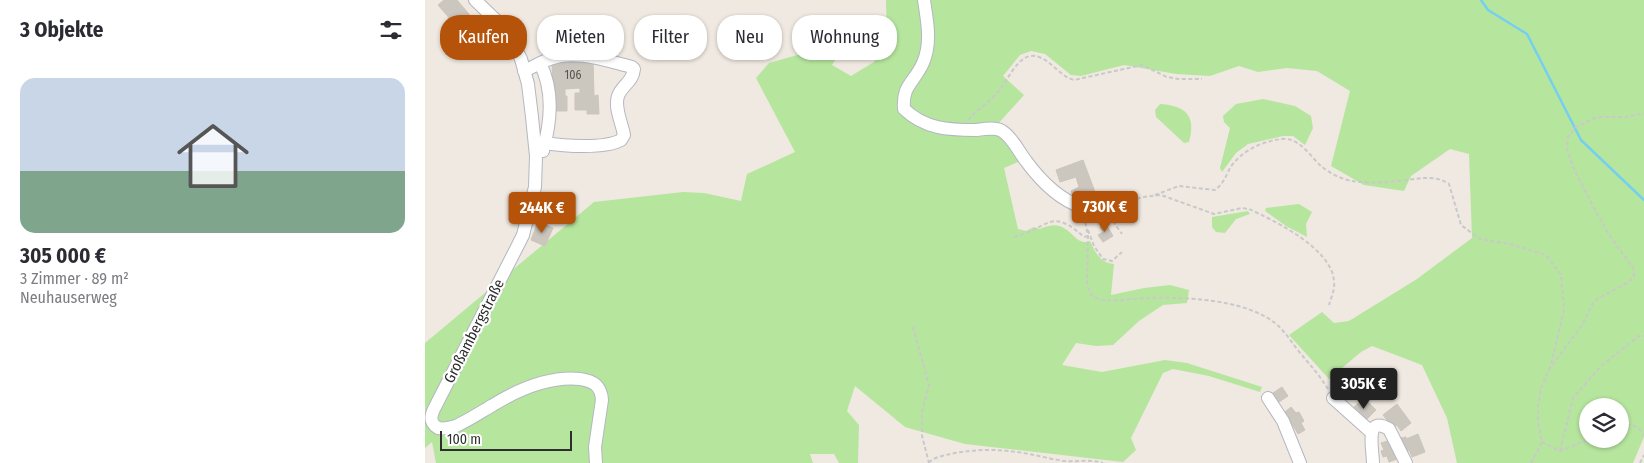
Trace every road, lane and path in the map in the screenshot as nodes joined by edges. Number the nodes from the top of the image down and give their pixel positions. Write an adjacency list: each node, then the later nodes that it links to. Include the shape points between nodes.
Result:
1 (475, 0): 4 (street, Großambergstraße, via 507,33)
2 (924, 0): 7 (street, via 929,30 924,61 905,91 904,109 931,125)
3 (539, 63): 4 (street); 8 (street, via 549,96 550,114); 8 (street, via 559,56 584,56 634,70 632,79 618,96 624,135 621,140 578,146)
4 (524, 71): 9 (street, Großambergstraße, via 530,98)
5 (1202, 79): 7 (path, via 1167,76 1141,65 1074,80 1059,73 1042,58 1027,56 997,93 970,117)
6 (1644, 113): 21 (path, via 1597,117 1576,126 1568,137 1567,149 1573,166 1608,233 1633,268 1634,276 1594,301 1582,325)
7 (966, 130): 12 (street, via 1004,132 1054,191 1069,203)
8 (545, 143): 9 (street)
9 (536, 165): 31 (street, Großambergstraße, via 535,187 523,235 431,418 438,428 448,428 531,386 564,379 588,380 597,385 601,393)
10 (1153, 196): 11 (path); 18 (path, via 1168,197 1214,214 1249,209 1295,234 1328,264 1334,290); 21 (path, via 1179,186 1215,190 1239,156 1247,150 1284,138 1297,143 1332,174 1347,180 1396,181 1432,177 1444,180 1449,184 1461,225 1479,239 1545,255 1561,275 1564,310)
11 (1098, 206): 12 (path); 14 (path)
12 (1082, 207): 13 (path)
13 (1087, 227): 15 (path); 17 (path, via 1103,259 1112,261)
14 (1122, 234)
15 (1088, 236): 16 (path, via 1084,238 1059,221 1048,221); 23 (path, via 1087,286 1092,296 1101,300 1203,299 1260,314 1286,334 1320,376)
16 (1015, 238)
17 (1122, 252)
18 (1329, 305)
19 (913, 327): 32 (path, via 929,385 922,412)
20 (1644, 336): 29 (path, via 1639,336 1601,366 1573,398)
21 (1550, 368): 27 (path, via 1541,388 1538,406)
22 (1268, 398): 34 (street, via 1283,421)
23 (1333, 398): 25 (street)
24 (1629, 425): 26 (path)
25 (1371, 432): 35 (street); 36 (street, via 1378,426 1389,429)
26 (1644, 435)
27 (1542, 442): 29 (path); 37 (path)
28 (1579, 443): 29 (path)
29 (1560, 451)
30 (1644, 455): 38 (path)
31 (596, 463)
32 (929, 463): 33 (path, via 940,456 981,449 1032,454 1062,461)
33 (1103, 463)
34 (1300, 463)
35 (1373, 463)
36 (1406, 463)
37 (1531, 463)
38 (1640, 463)

